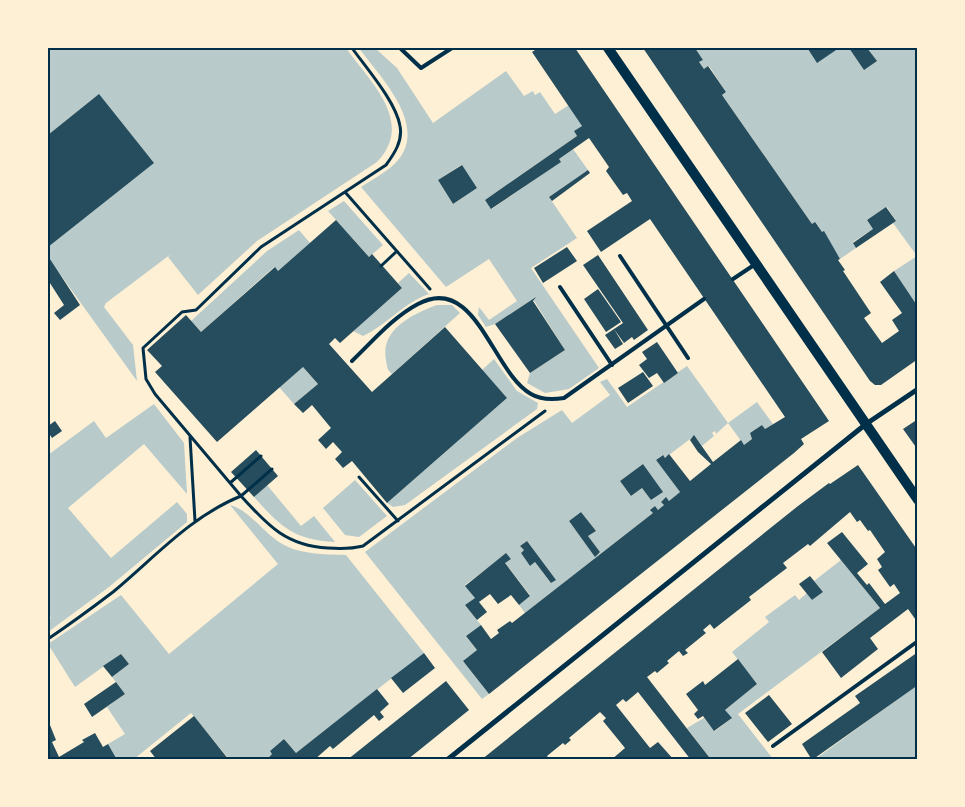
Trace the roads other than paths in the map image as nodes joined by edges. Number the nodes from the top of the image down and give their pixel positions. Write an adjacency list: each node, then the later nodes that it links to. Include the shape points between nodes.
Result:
1 (400, 48): 2 (lane, via 421,68)
2 (452, 48)
3 (608, 48): 5 (main road)
4 (620, 256): 9 (lane)
5 (756, 264): 6 (lane); 14 (main road)
6 (733, 279)
7 (560, 287): 12 (lane)
8 (704, 299): 9 (lane)
9 (667, 326): 10 (lane); 12 (lane)
10 (688, 358)
11 (352, 361): 12 (lane, via 391,324 418,304 437,297 450,298 472,316 525,390 542,399 564,398)
12 (612, 365)
13 (918, 389): 14 (street)
14 (866, 424): 15 (main road); 18 (street)
15 (918, 500)
16 (918, 641): 17 (lane)
17 (773, 746)
18 (448, 760)

